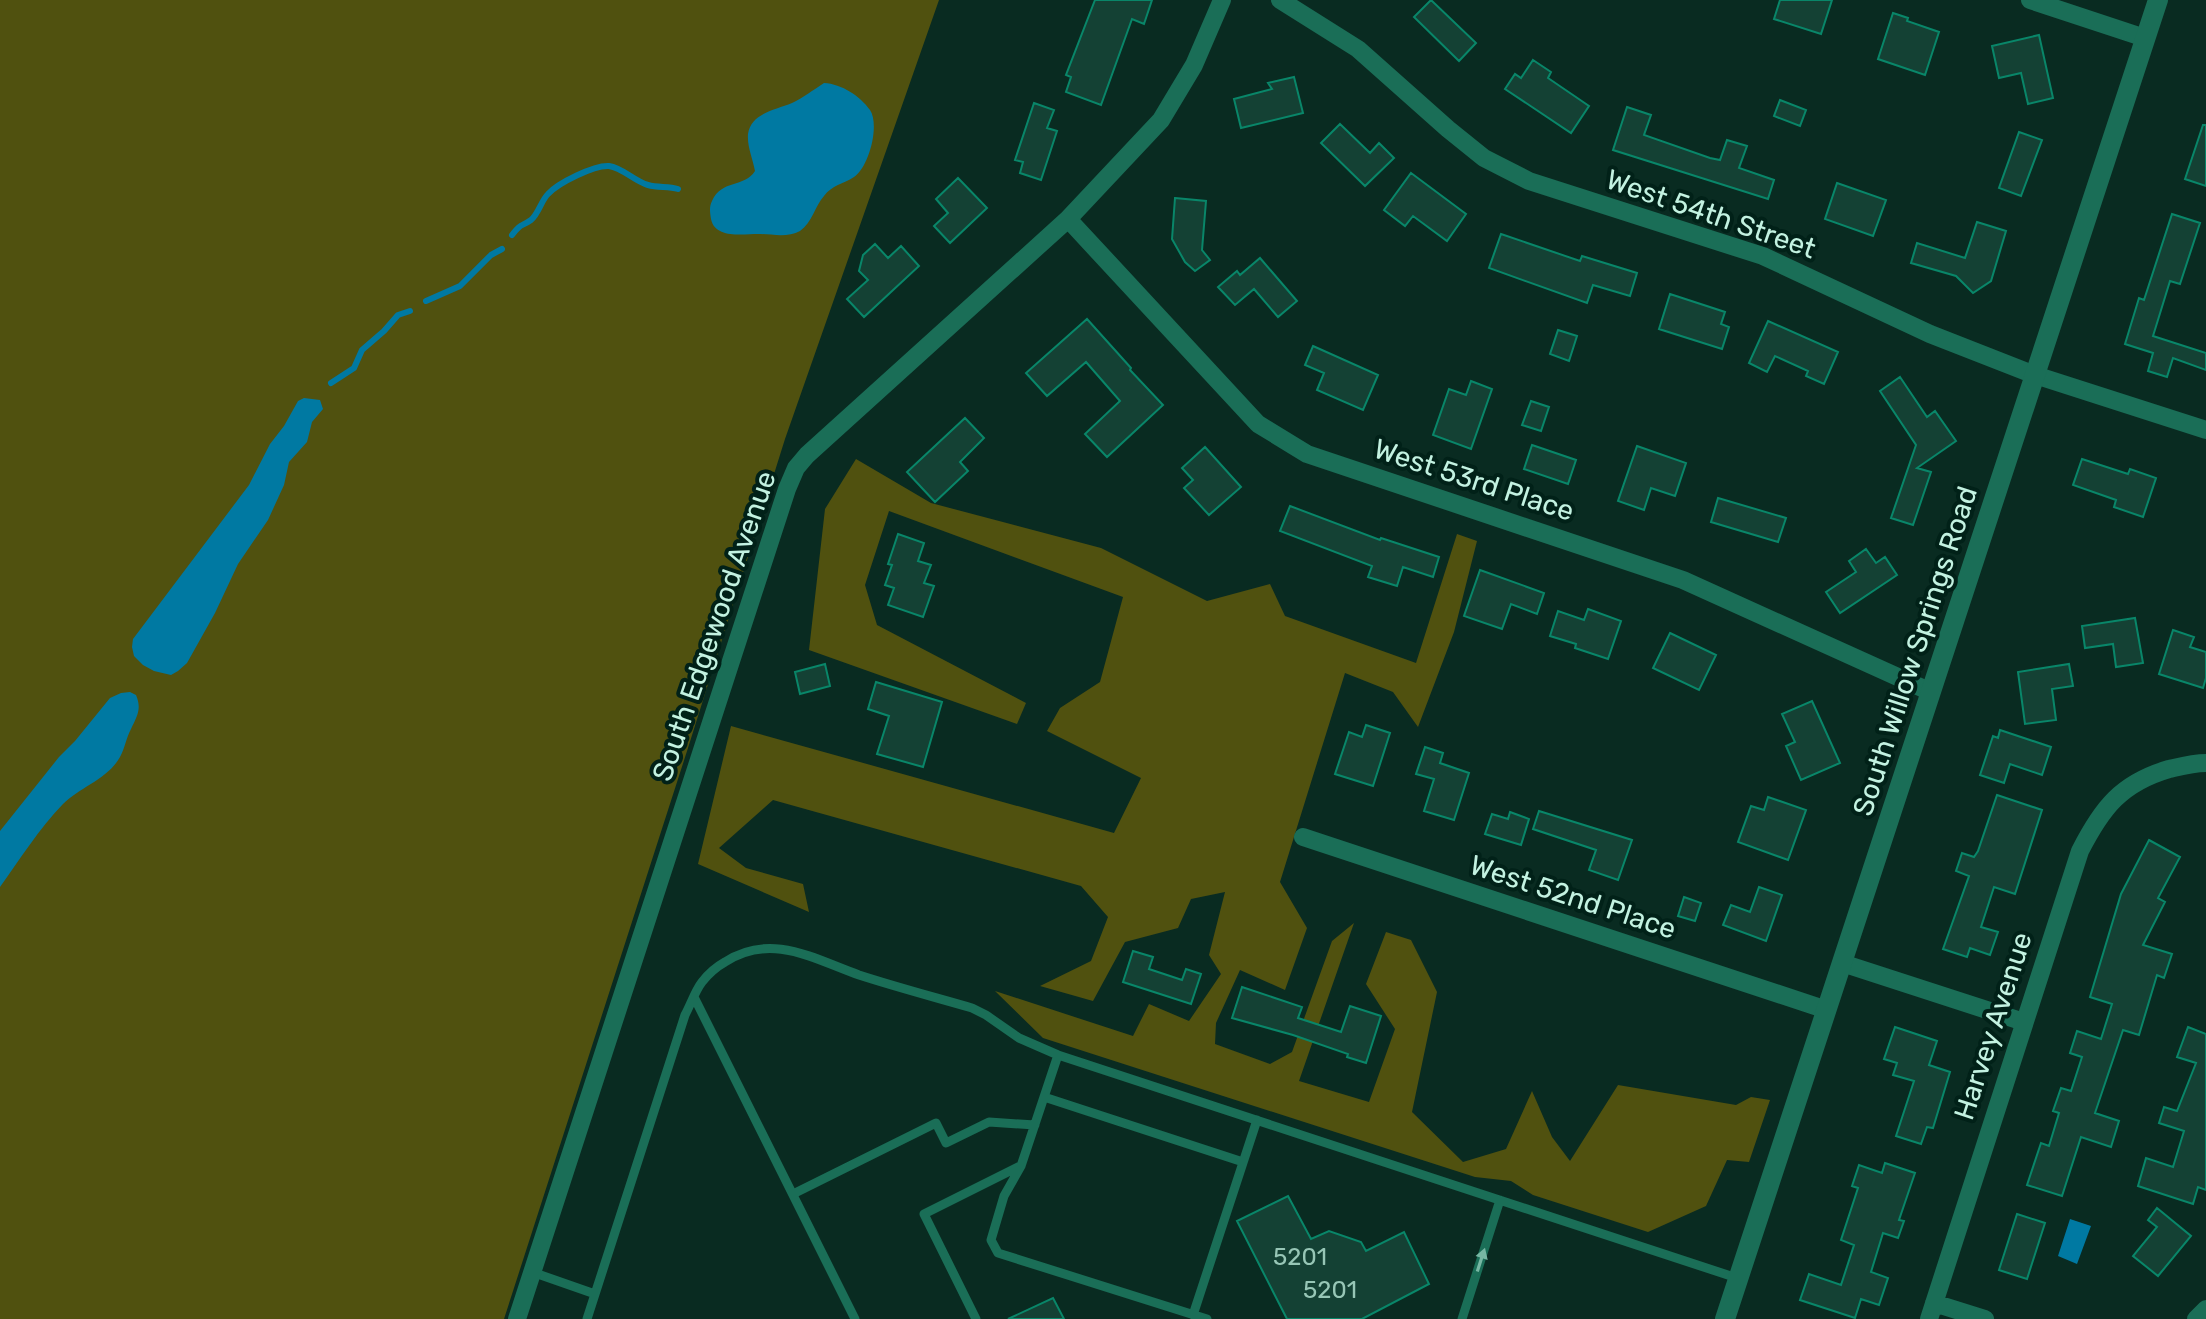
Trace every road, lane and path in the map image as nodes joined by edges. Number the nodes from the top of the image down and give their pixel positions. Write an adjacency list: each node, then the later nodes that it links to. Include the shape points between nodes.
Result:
1 (1222, 0): 6 (street, South Edgewood Avenue, via 1194,65 1161,120)
2 (1280, 0): 7 (street, West 54th Street, via 1358,49 1484,158 1529,181 1763,256 1930,334)
3 (2030, 0): 5 (street)
4 (2158, 0): 5 (street, South Willow Springs Road)
5 (2145, 38): 7 (street, South Willow Springs Road)
6 (1068, 219): 9 (street, West 53rd Place, via 1258,424 1307,454 1683,580); 24 (street, South Edgewood Avenue, via 796,468)
7 (2035, 375): 8 (street, West 54th Street); 9 (street, South Willow Springs Road)
8 (2206, 430)
9 (1931, 692): 12 (street, South Willow Springs Road)
10 (2206, 763): 15 (street, Harvey Avenue, via 2148,775 2126,787 2092,827)
11 (1303, 837): 14 (street, West 52nd Place)
12 (1842, 963): 14 (street, South Willow Springs Road); 15 (street)
13 (694, 997): 16 (lane, via 723,963 770,947 972,1008); 22 (lane); 26 (lane)
14 (1827, 1010): 25 (street, South Willow Springs Road)
15 (2024, 1022): 28 (street, Harvey Avenue)
16 (1058, 1055): 17 (lane); 18 (lane)
17 (1044, 1097): 19 (lane); 20 (lane)
18 (1257, 1120): 20 (lane); 23 (lane)
19 (1035, 1125): 21 (lane); 22 (lane, via 989,1122 946,1143 936,1123)
20 (1243, 1162): 29 (lane)
21 (1021, 1166): 29 (lane, via 1004,1196 991,1240 998,1253); 33 (lane, via 924,1214)
22 (793, 1194): 32 (lane)
23 (1500, 1200): 25 (lane); 35 (lane, one-way to 23)
24 (532, 1272): 26 (lane); 30 (street, South Edgewood Avenue)
25 (1739, 1279): 36 (street, South Willow Springs Road)
26 (595, 1294): 31 (lane)
27 (2206, 1309): 38 (street)
28 (1932, 1311): 37 (street)
29 (1193, 1315): 34 (lane)
30 (517, 1319)
31 (587, 1319)
32 (855, 1319)
33 (976, 1319)
34 (1207, 1319)
35 (1462, 1319)
36 (1725, 1319)
37 (1985, 1319)
38 (2196, 1319)

